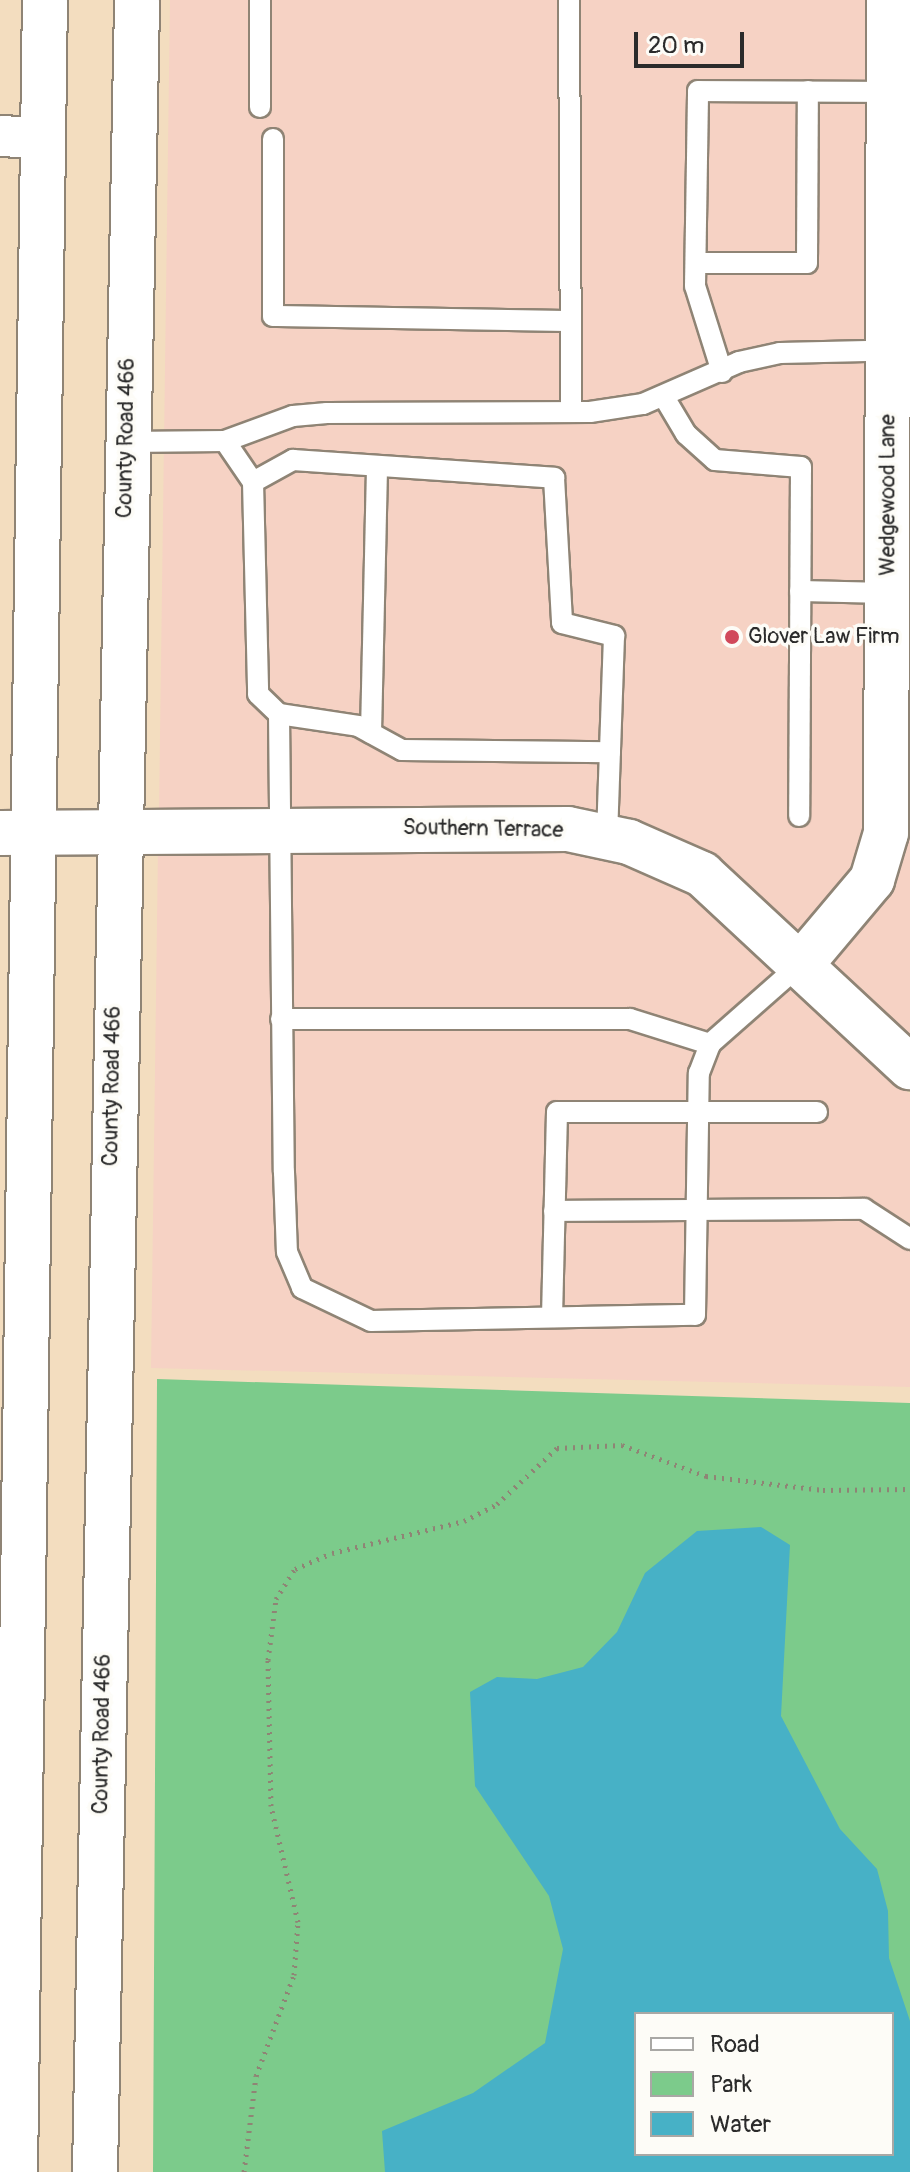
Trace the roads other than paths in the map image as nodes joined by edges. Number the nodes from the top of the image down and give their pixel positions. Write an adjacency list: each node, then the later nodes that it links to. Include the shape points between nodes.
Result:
1 (45, 0): 10 (main road)
2 (137, 0): 19 (main road, County Road 466)
3 (260, 0): 8 (lane)
4 (569, 0): 13 (lane)
5 (896, 1): 7 (main road, Wedgewood Lane)
6 (808, 91): 7 (lane); 12 (lane, via 698,91); 12 (lane, via 807,263)
7 (889, 92): 14 (main road, Wedgewood Lane)
8 (260, 107)
9 (0, 136): 10 (street)
10 (43, 138): 30 (main road)
11 (273, 139): 13 (lane, via 273,316)
12 (696, 263): 15 (lane, via 695,286)
13 (570, 321): 17 (lane)
14 (899, 350): 15 (lane, via 780,353); 23 (main road, Wedgewood Lane)
15 (722, 372): 16 (lane)
16 (664, 397): 17 (lane); 22 (lane, via 686,434 715,460 801,467)
17 (571, 412): 18 (lane, via 327,413 293,416)
18 (225, 441): 19 (lane); 21 (lane)
19 (126, 442): 29 (main road, County Road 466)
20 (377, 469): 21 (lane, via 293,460); 25 (lane); 26 (lane, via 554,478 562,623 614,636)
21 (253, 482): 24 (lane, via 258,694)
22 (800, 591): 23 (lane); 27 (lane)
23 (895, 614): 32 (main road, Wedgewood Lane, via 882,856 856,904)
24 (279, 714): 25 (lane); 28 (lane)
25 (371, 733): 26 (lane, via 402,750)
26 (610, 752): 31 (lane)
27 (799, 816)
28 (281, 826): 29 (main road, Southern Terrace); 31 (main road, Southern Terrace, via 568,829); 33 (lane)
29 (116, 830): 30 (main road, Southern Terrace); 45 (main road, County Road 466)
30 (16, 833): 42 (main road)
31 (607, 837): 32 (main road, Southern Terrace, via 702,874)
32 (802, 963): 34 (lane); 35 (main road, Southern Terrace)
33 (281, 1019): 34 (lane, via 630,1019); 41 (lane, via 287,1252 302,1288 371,1321)
34 (710, 1044): 36 (lane, via 699,1073)
35 (910, 1067)
36 (698, 1111): 37 (lane); 38 (lane); 39 (lane, via 557,1112)
37 (817, 1112)
38 (697, 1209): 39 (lane); 40 (lane, via 864,1209); 41 (lane, via 695,1315)
39 (554, 1211): 41 (lane)
40 (910, 1239)
41 (552, 1317)
42 (10, 1759): 43 (main road)
43 (9, 1972): 44 (main road)
44 (15, 2172)
45 (95, 2172)

